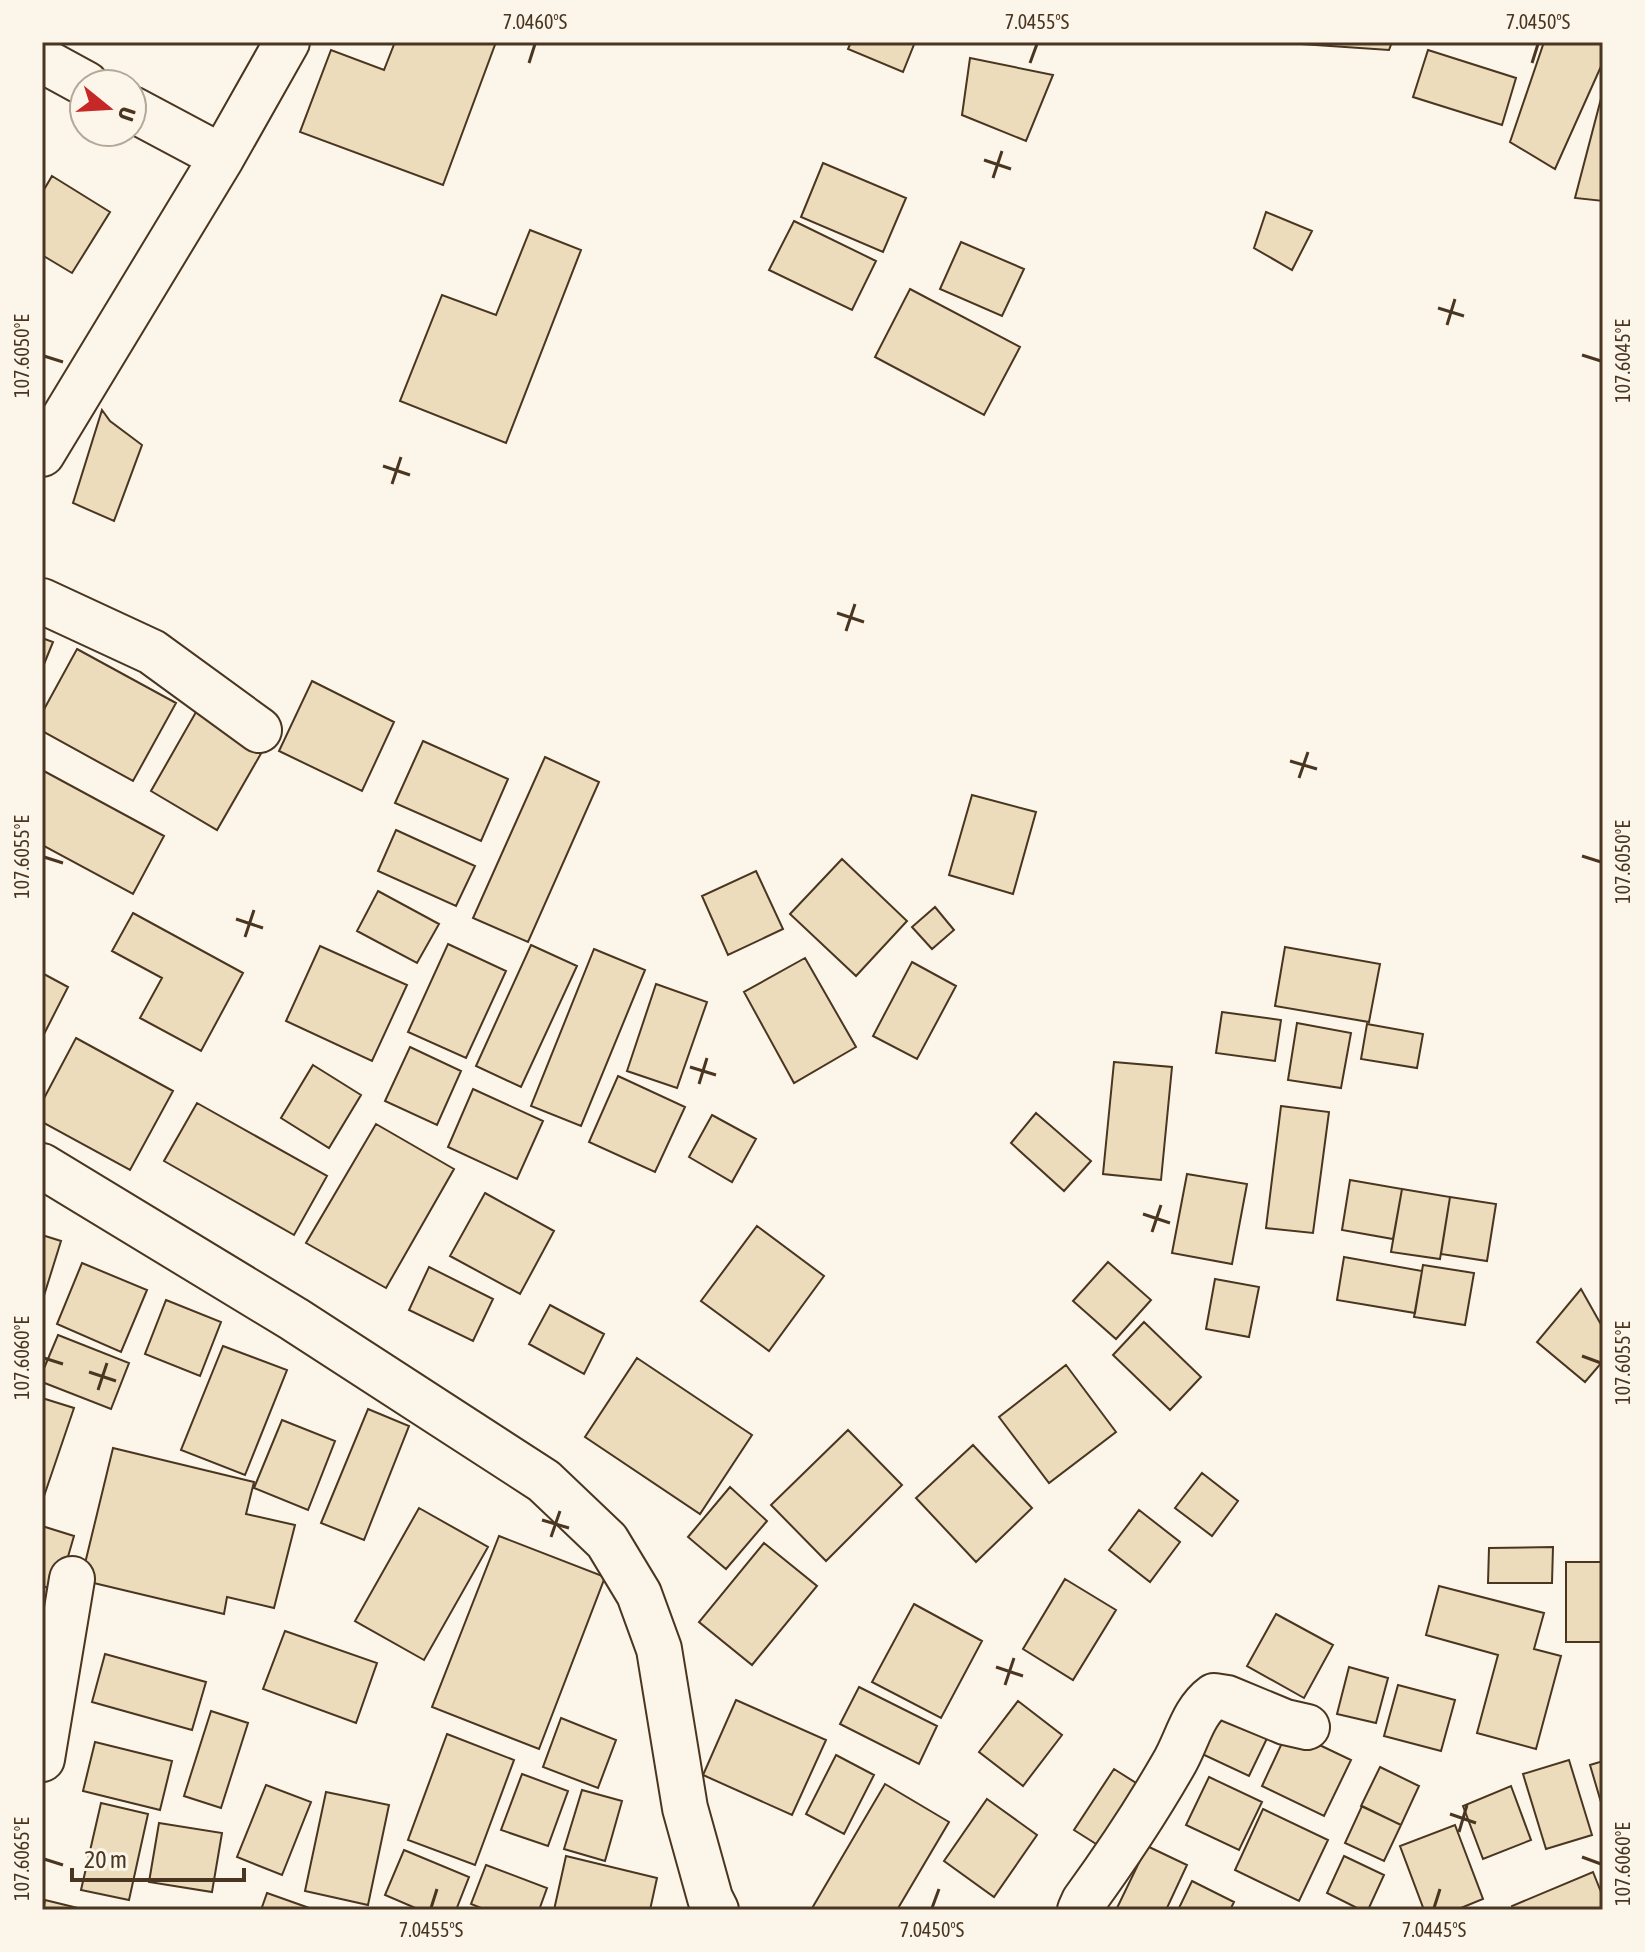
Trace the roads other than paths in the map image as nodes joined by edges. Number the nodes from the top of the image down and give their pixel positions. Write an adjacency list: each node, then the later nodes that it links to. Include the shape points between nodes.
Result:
1 (287, 42): 5 (street)
2 (42, 60): 3 (street)
3 (68, 74)
4 (148, 118): 5 (street)
5 (222, 157): 6 (street)
6 (42, 454)
7 (42, 601): 8 (street, via 152,652)
8 (259, 730)
9 (42, 1166): 13 (street, via 294,1319 544,1481 607,1541 639,1594 659,1649 685,1808)
10 (72, 1579): 12 (street)
11 (1307, 1727): 14 (street, via 1227,1698 1214,1696 1202,1705 1176,1761)
12 (42, 1759)
13 (716, 1910)
14 (1080, 1910)

